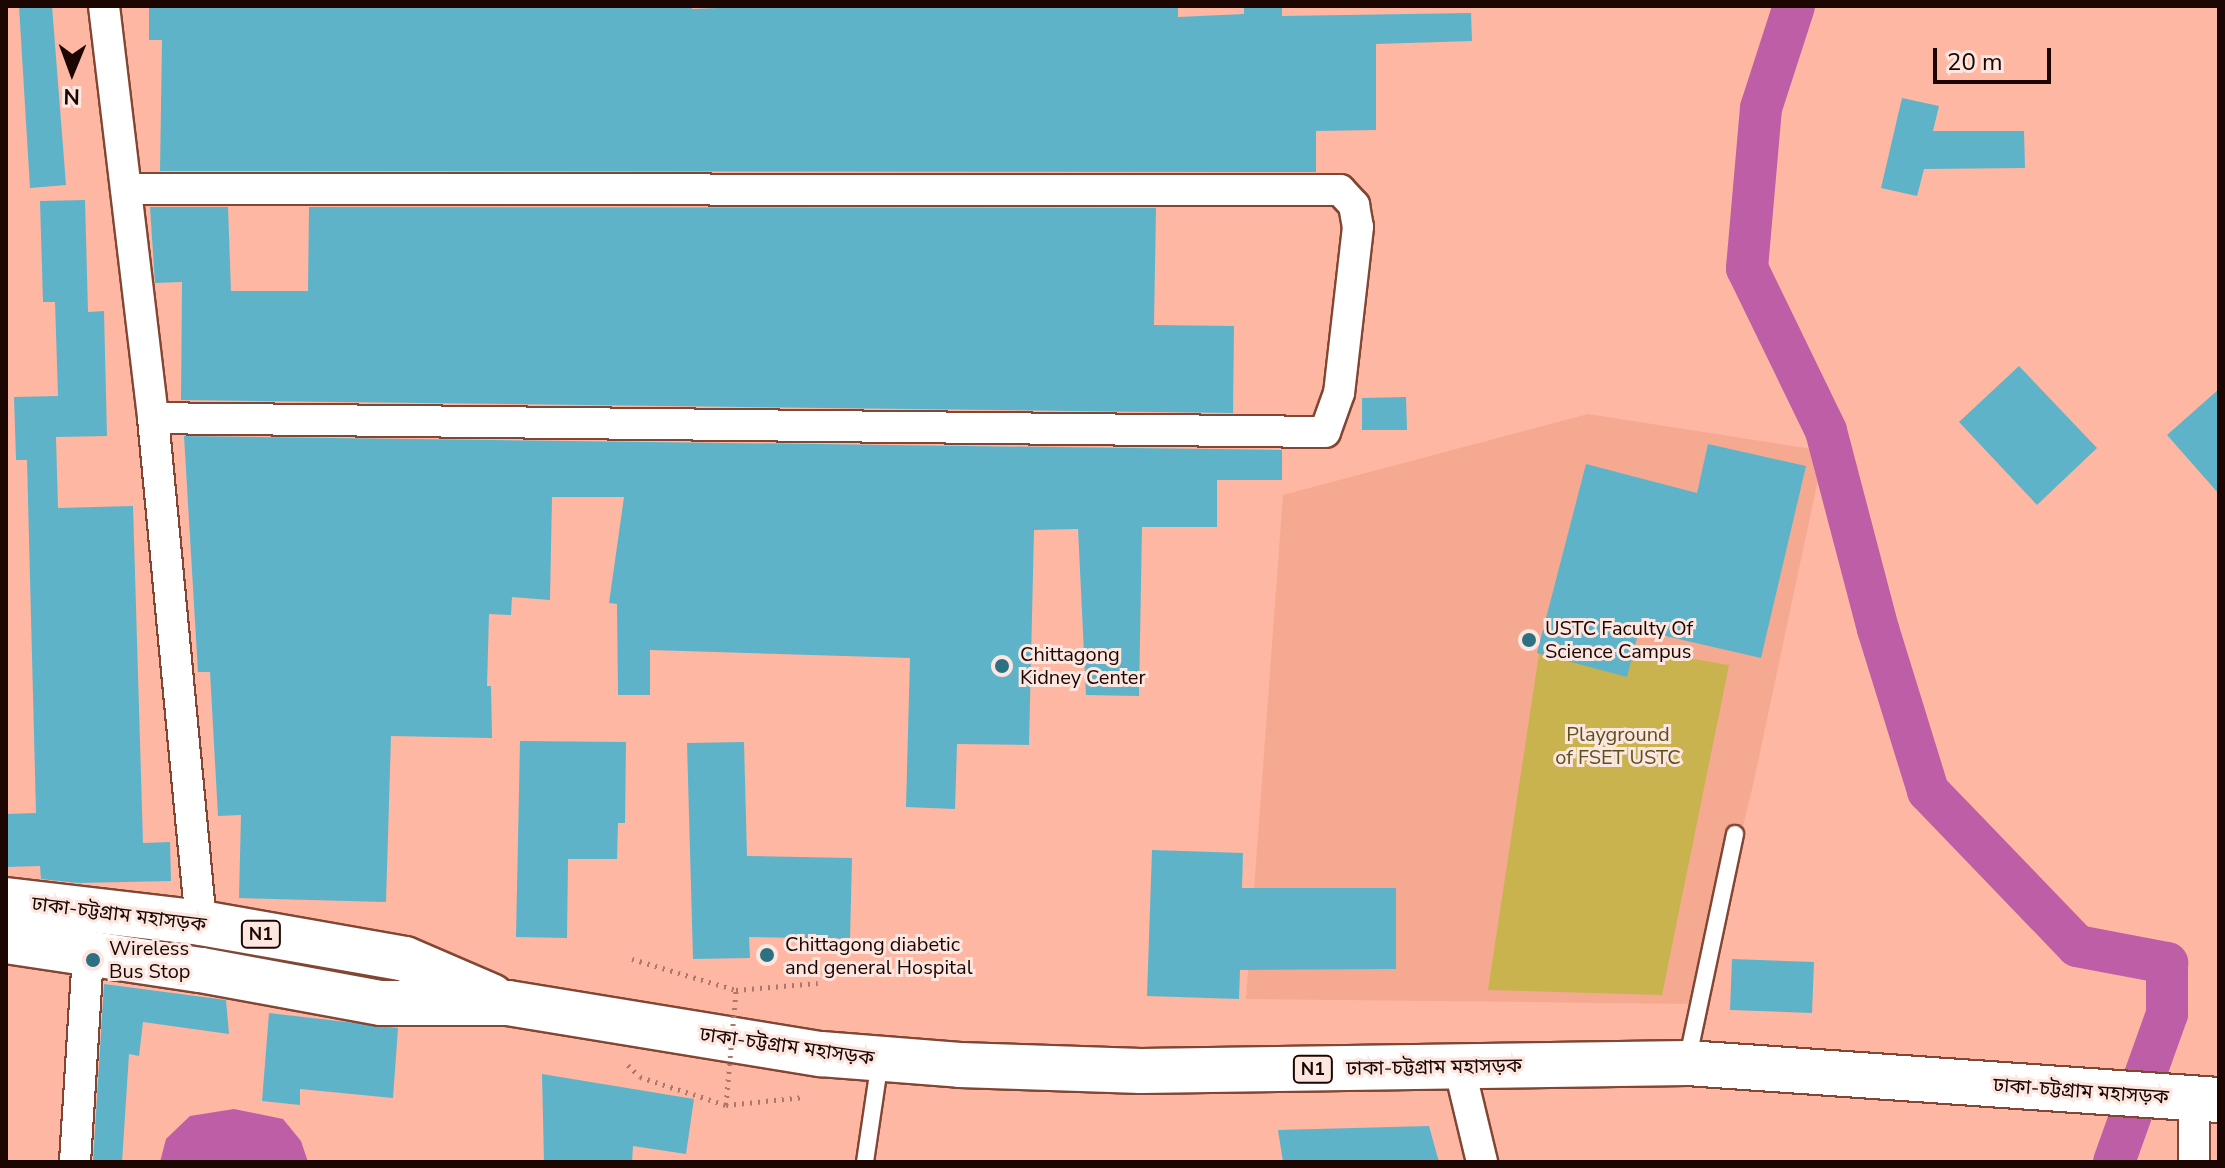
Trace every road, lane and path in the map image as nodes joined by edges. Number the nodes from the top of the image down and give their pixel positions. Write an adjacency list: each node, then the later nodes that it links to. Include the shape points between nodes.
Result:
1 (104, 6): 2 (street)
2 (126, 189): 3 (street); 3 (street, via 1340,190 1354,205 1358,227 1339,393 1325,432)
3 (153, 418): 6 (street)
4 (1735, 834): 14 (lane)
5 (6, 900): 6 (highway, ঢাকা-চট্টগ্রাম মহাসড়ক / N1)
6 (201, 923): 12 (highway, ঢাকা-চট্টগ্রাম মহাসড়ক / N1, via 405,959)
7 (6, 941): 8 (highway, ঢাকা-চট্টগ্রাম মহাসড়ক / N1)
8 (88, 955): 12 (highway, ঢাকা-চট্টগ্রাম মহাসড়ক / N1, via 381,1003); 20 (street)
9 (632, 959): 11 (path)
10 (818, 983): 11 (path, bridge)
11 (736, 990): 19 (path, bridge)
12 (508, 1003): 13 (highway, ঢাকা-চট্টগ্রাম মহাসড়ক / N1)
13 (880, 1059): 15 (highway, ঢাকা-চট্টগ্রাম মহাসড়ক / N1, via 1141,1071); 21 (lane)
14 (1687, 1063): 15 (highway, ঢাকা-চট্টগ্রাম মহাসড়ক / N1); 18 (highway, ঢাকা-চট্টগ্রাম মহাসড়ক / N1)
15 (1459, 1066): 22 (street)
16 (640, 1077): 19 (path, bridge)
17 (810, 1096): 19 (path)
18 (2194, 1099): 23 (street)
19 (726, 1105)
20 (75, 1162)
21 (865, 1162)
22 (1482, 1162)
23 (2194, 1162)

